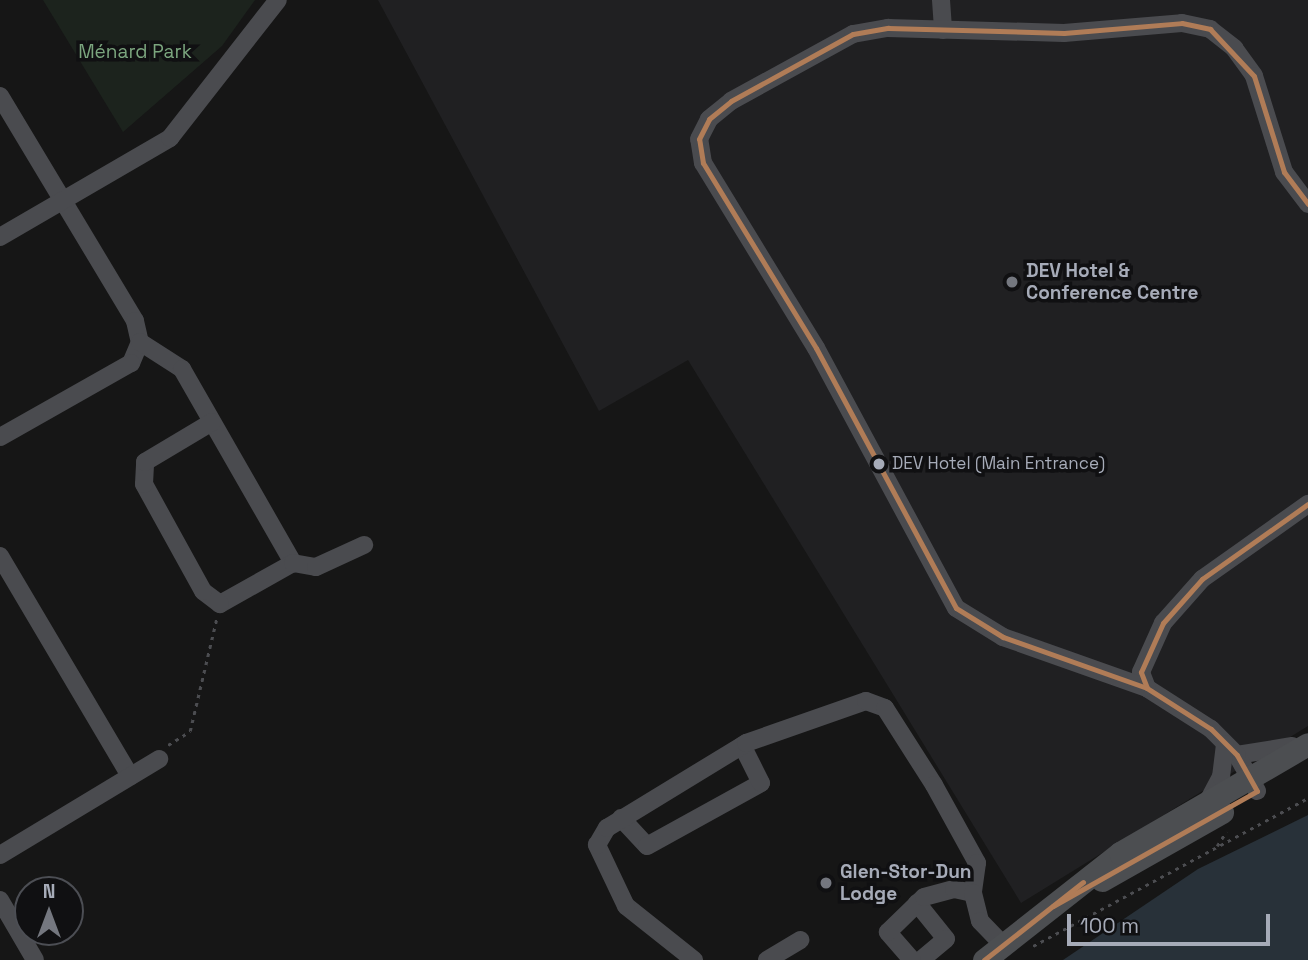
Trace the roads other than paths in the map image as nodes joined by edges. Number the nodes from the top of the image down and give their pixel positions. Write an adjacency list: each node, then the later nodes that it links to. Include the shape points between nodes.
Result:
1 (278, 0): 5 (street, via 170,138)
2 (941, 0): 3 (street)
3 (943, 30): 6 (street, via 1064,33 1182,23 1210,30 1234,48 1254,76 1284,172); 15 (street, via 853,34 740,96 709,119 699,139 703,163 816,348 956,608 1003,636)
4 (0, 96): 5 (street)
5 (62, 201): 7 (street); 8 (street, via 135,321)
6 (1308, 204)
7 (0, 237)
8 (140, 342): 9 (street, via 182,369); 10 (street, via 131,363)
9 (212, 422): 14 (street); 14 (street, via 145,462 144,484 203,591 220,604)
10 (0, 438)
11 (1308, 504): 15 (street, via 1186,596 1163,623 1140,672)
12 (364, 545): 14 (street, via 317,567)
13 (0, 556): 22 (street)
14 (293, 563)
15 (1147, 688): 19 (street)
16 (1308, 738): 19 (street, via 1282,751)
17 (1308, 744): 23 (main road)
18 (742, 745): 25 (street); 25 (street, via 761,783 647,846); 27 (street, via 866,701 885,708 977,863)
19 (1231, 749): 23 (street); 24 (street)
20 (163, 752): 22 (street)
21 (1308, 760): 23 (main road)
22 (130, 776): 26 (street)
23 (1253, 785): 24 (main road); 30 (main road)
24 (1207, 804): 30 (main road, via 1120,853)
25 (621, 818): 34 (street, via 597,845 608,875 626,906)
26 (0, 855)
27 (973, 893): 29 (street, via 954,890); 32 (street, via 980,921)
28 (0, 900): 33 (street)
29 (917, 903): 36 (street, via 888,932); 37 (street, via 946,939)
30 (1053, 906): 32 (main road)
31 (800, 940): 35 (street)
32 (1012, 949): 38 (main road)
33 (35, 960)
34 (694, 960)
35 (767, 960)
36 (912, 960)
37 (921, 960)
38 (984, 960)

